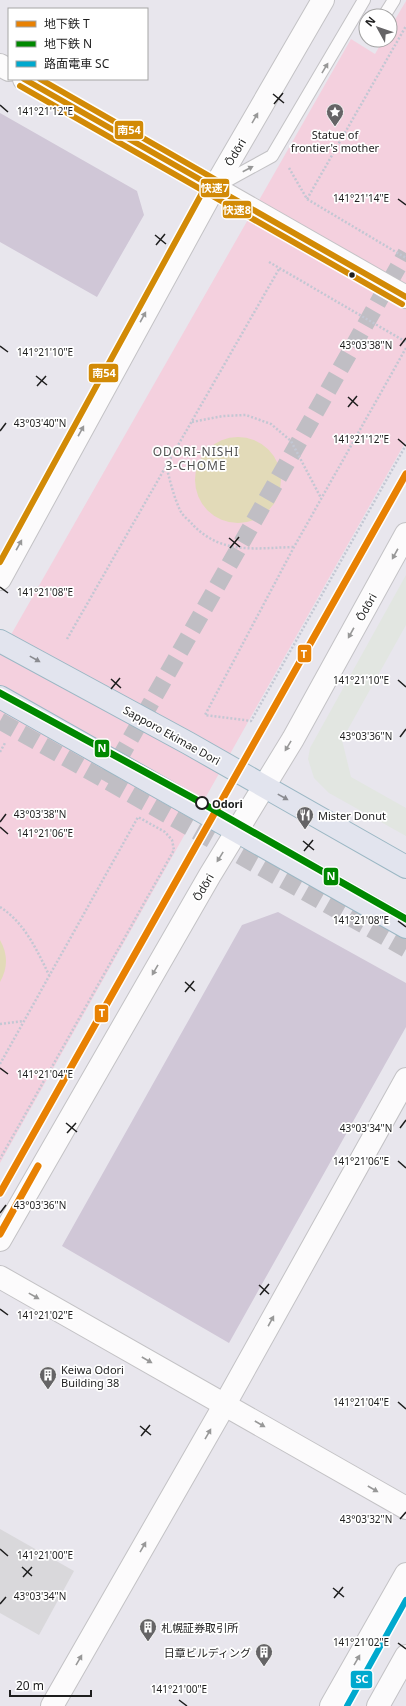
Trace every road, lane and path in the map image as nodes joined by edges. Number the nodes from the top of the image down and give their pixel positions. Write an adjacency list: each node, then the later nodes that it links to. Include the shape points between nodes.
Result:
1 (323, 0): 6 (street, Ōdōri, one-way to 1)
2 (364, 0): 6 (lane, one-way to 2, via 272,156)
3 (406, 26): 7 (path)
4 (26, 80): 6 (street)
5 (288, 164): 7 (path)
6 (214, 188): 11 (street); 20 (street, Ōdōri, one-way to 6)
7 (307, 199): 8 (path)
8 (406, 258)
9 (269, 262): 10 (path)
10 (280, 269): 12 (path); 14 (path)
11 (406, 297)
12 (406, 342)
13 (406, 348): 17 (path)
14 (191, 422): 16 (path); 17 (path, via 246,415 271,424 291,441)
15 (406, 445): 19 (path, via 251,721 205,714)
16 (166, 466): 19 (path, via 181,513 200,533 221,545 248,549); 21 (path)
17 (321, 498): 19 (path)
18 (406, 534): 26 (street, Ōdōri, one-way to 26)
19 (294, 547)
20 (0, 580)
21 (67, 639)
22 (0, 641): 26 (highway, Sapporo Ekimae Dori, one-way to 26)
23 (0, 697): 27 (highway)
24 (5, 744): 25 (path)
25 (0, 752)
26 (264, 786): 27 (street, Ōdōri); 28 (highway, Sapporo Ekimae Dori, one-way to 28)
27 (236, 831): 30 (highway); 37 (street, Ōdōri, one-way to 37)
28 (406, 867)
29 (0, 906): 31 (path, via 16,919 28,935)
30 (406, 927)
31 (49, 976): 32 (path); 36 (path, via 138,817 165,832 172,840 174,850)
32 (24, 1021): 33 (path); 34 (path)
33 (0, 1024)
34 (0, 1064)
35 (406, 1079): 39 (street, one-way to 35)
36 (0, 1159)
37 (0, 1240)
38 (0, 1277): 39 (street, one-way to 39)
39 (225, 1404): 40 (street, one-way to 40); 43 (street, one-way to 39)
40 (406, 1508)
41 (406, 1574): 44 (street, one-way to 41)
42 (406, 1656): 45 (street)
43 (52, 1706)
44 (331, 1706)
45 (378, 1706)

